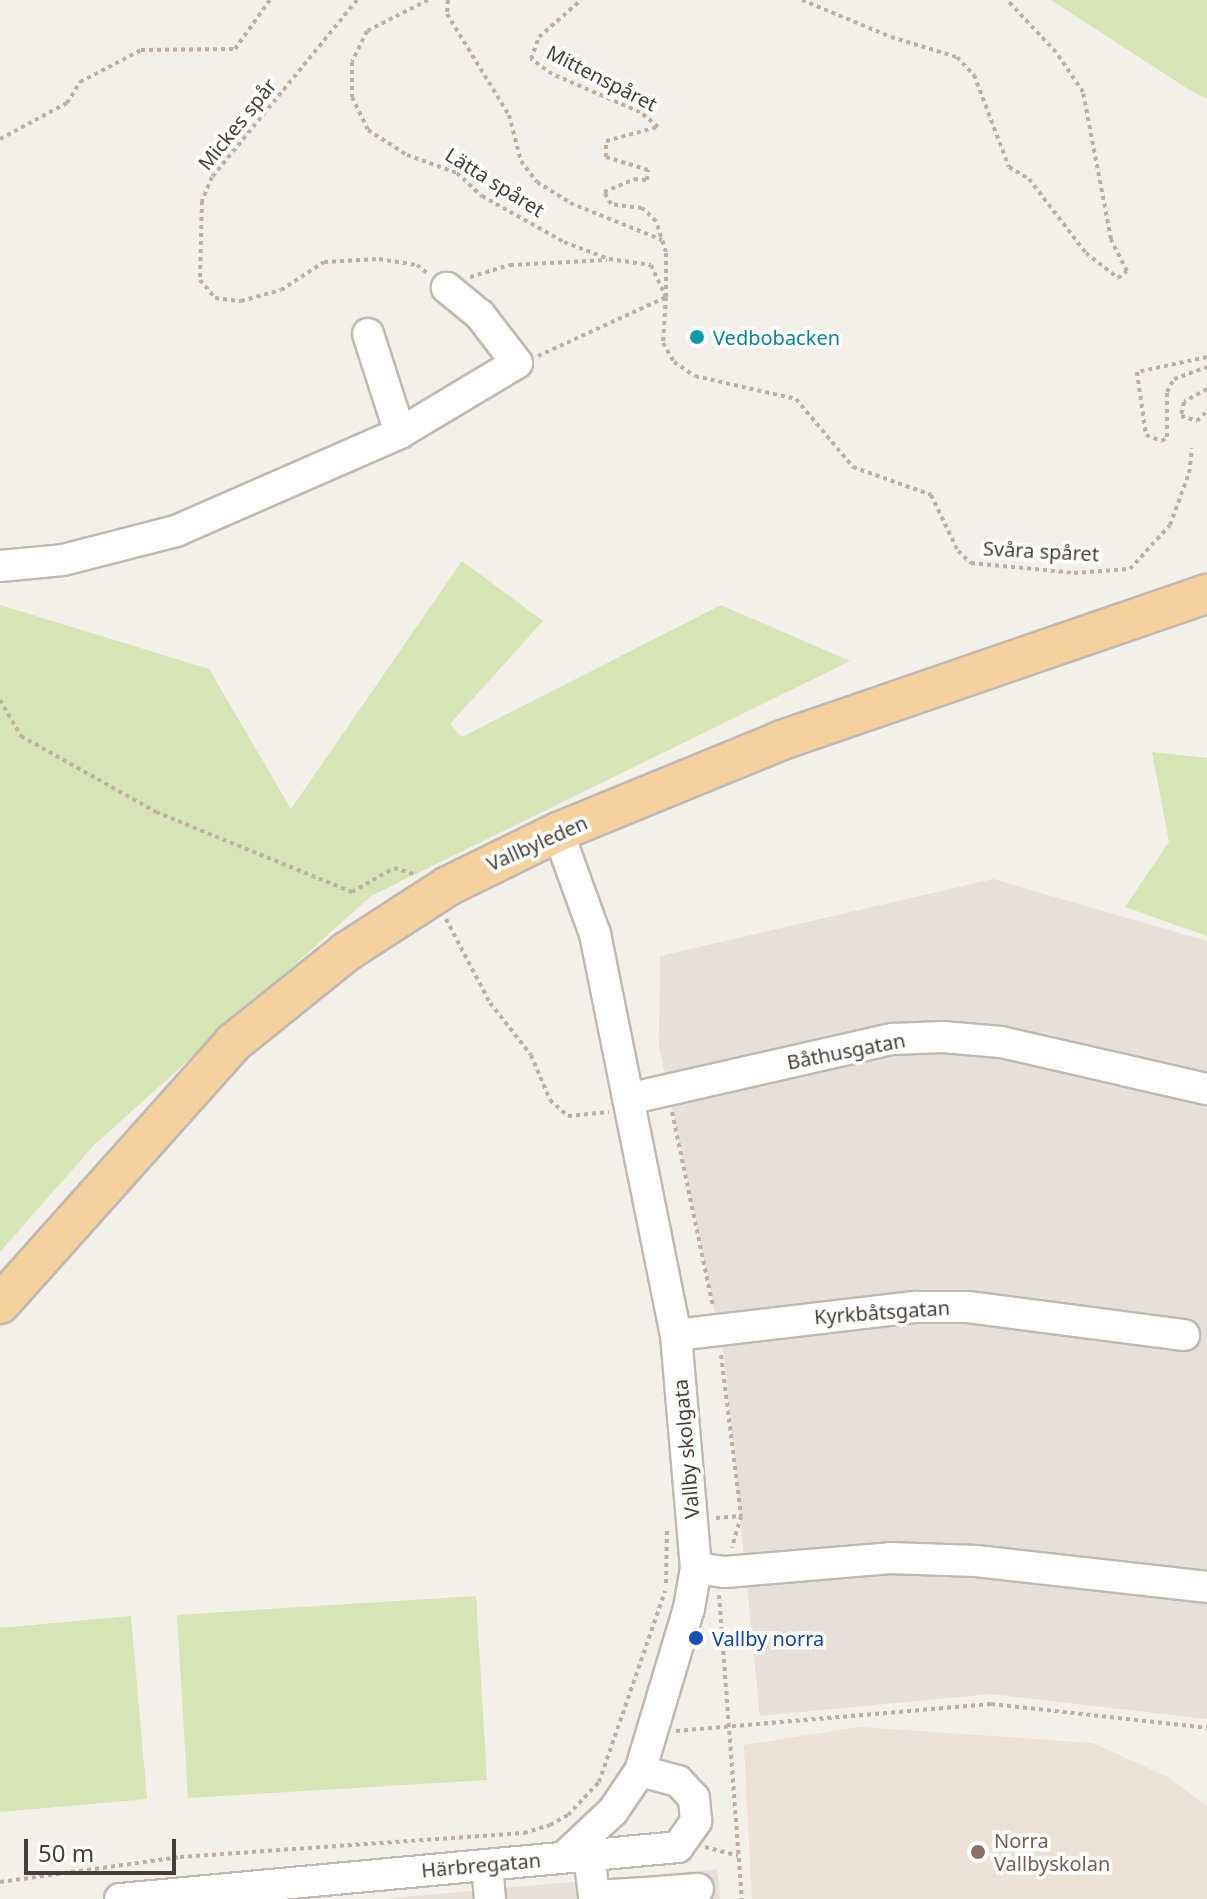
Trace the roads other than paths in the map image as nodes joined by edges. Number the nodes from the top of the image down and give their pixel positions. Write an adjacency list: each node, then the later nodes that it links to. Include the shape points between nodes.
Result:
1 (447, 288): 3 (street, via 480,315 517,363)
2 (368, 334): 3 (street)
3 (400, 433): 4 (street, via 176,531 63,560)
4 (0, 566)
5 (1207, 594): 6 (main road, Vallbyleden, via 797,735)
6 (558, 832): 8 (street, Vallby skolgata, via 595,934); 9 (main road, Vallbyleden, via 410,909 266,1015 125,1158)
7 (1207, 1089): 8 (street, Båthusgatan, via 1001,1042 943,1037 893,1039)
8 (629, 1104): 10 (street, Vallby skolgata)
9 (0, 1304)
10 (676, 1335): 11 (street, Kyrkbåtsgatan, via 916,1307 968,1307); 12 (street, Vallby skolgata)
11 (1184, 1335)
12 (710, 1570): 13 (street, via 904,1558); 14 (street, Härbregatan, via 689,1608)
13 (1207, 1587)
14 (640, 1771): 15 (street, Härbregatan); 15 (street, via 678,1781 694,1798 696,1821 678,1847)
15 (577, 1856): 16 (street, Härbregatan); 20 (street, via 594,1896)
16 (487, 1865): 17 (street, Härbregatan); 22 (street)
17 (383, 1887): 19 (street, Härbregatan)
18 (698, 1889): 20 (street)
19 (277, 1892): 21 (street, Härbregatan)
20 (646, 1896)
21 (120, 1899)
22 (490, 1899)

